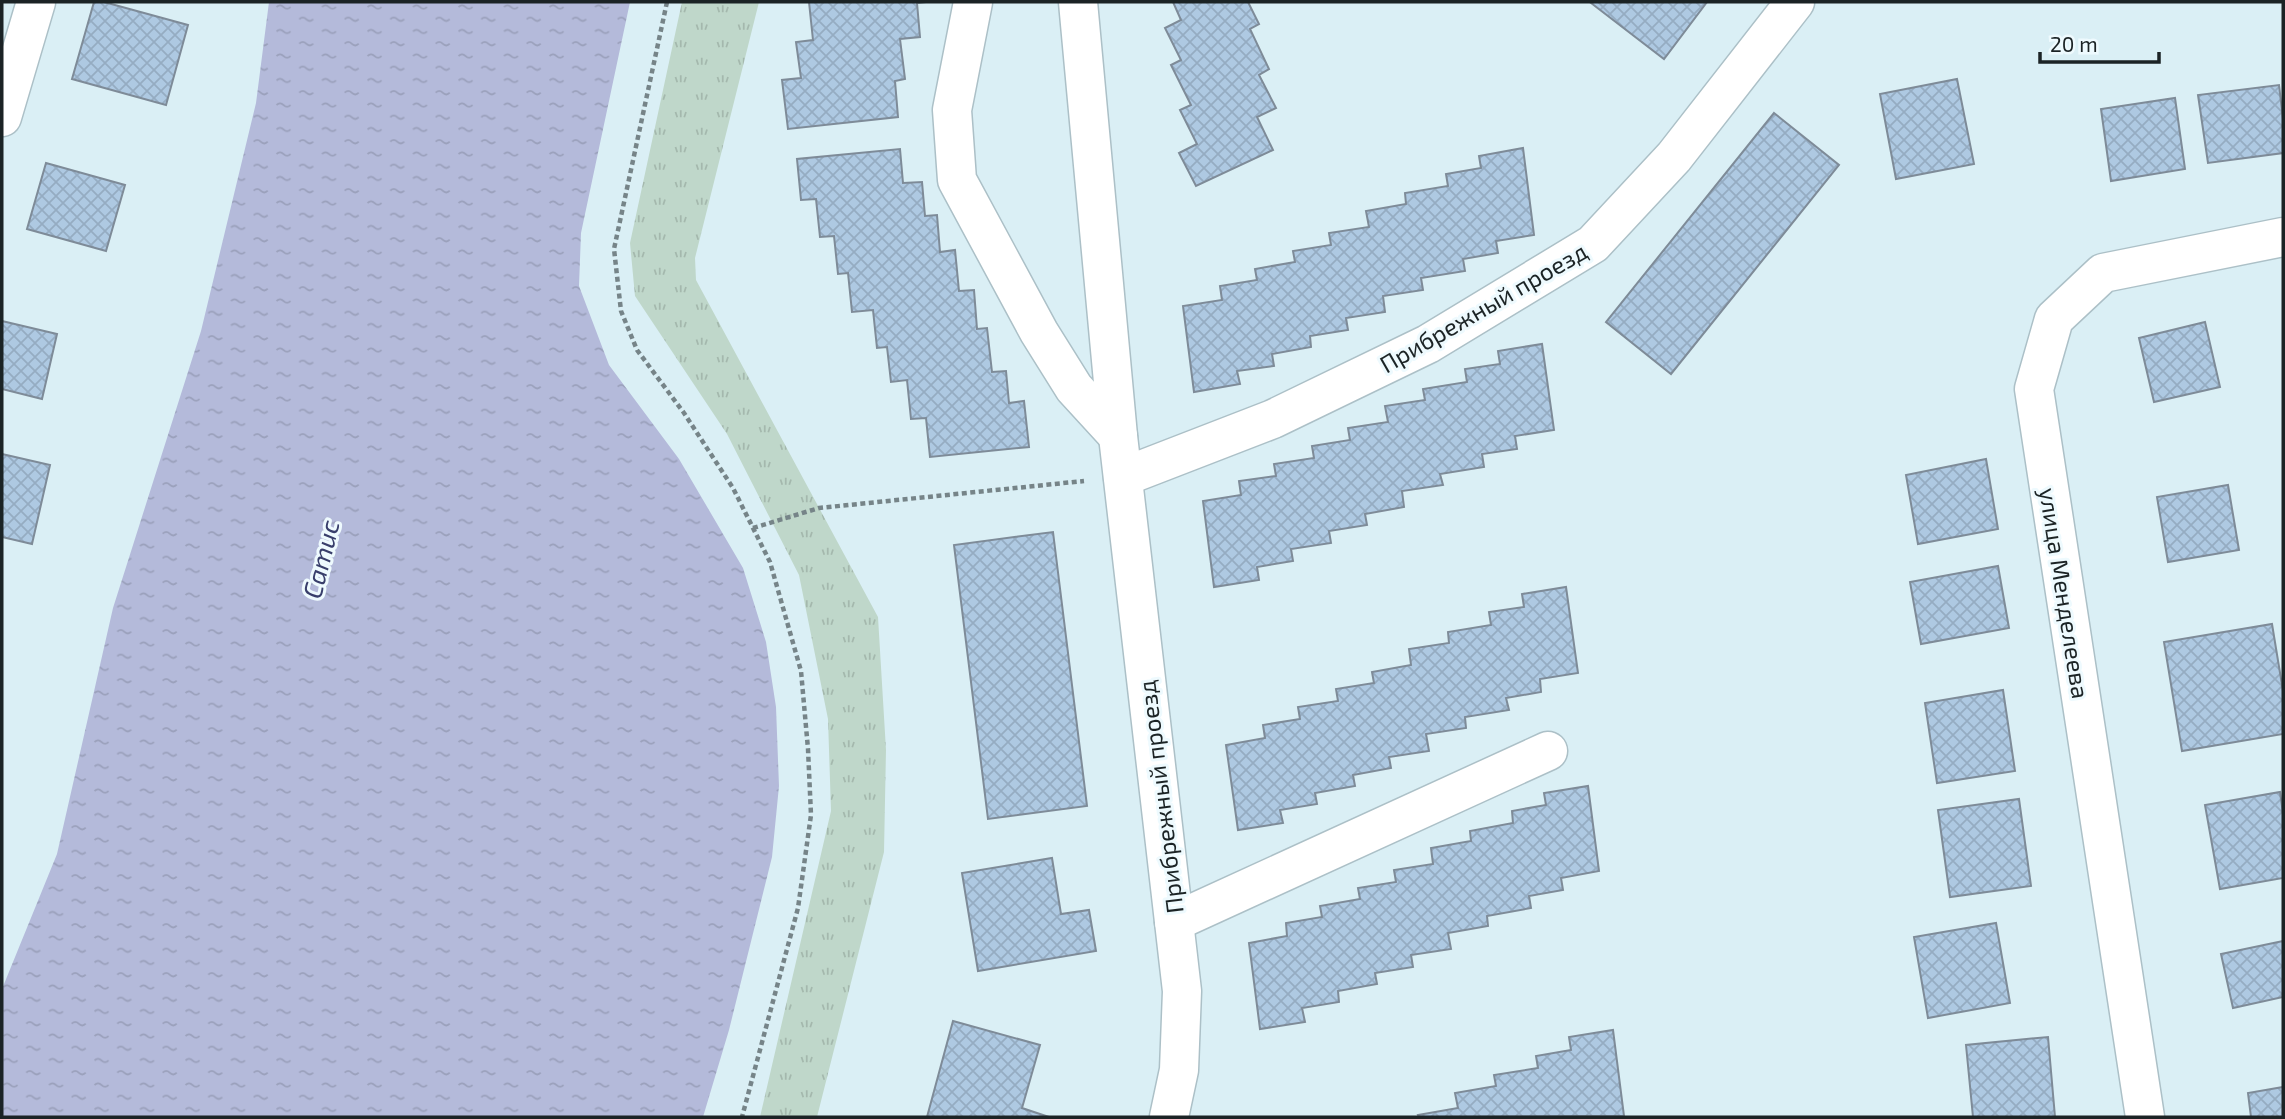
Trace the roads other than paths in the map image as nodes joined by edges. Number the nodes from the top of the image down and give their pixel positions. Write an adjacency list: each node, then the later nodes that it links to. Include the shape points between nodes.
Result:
1 (36, 2): 5 (street)
2 (973, 2): 7 (street, via 952,110 957,180 1074,388)
3 (1078, 2): 7 (street, Прибрежный проезд)
4 (1795, 2): 8 (street, Прибрежный проезд, via 1674,157 1593,244 1428,344 1273,419)
5 (2, 117)
6 (2283, 237): 12 (street, улица Менделеева, via 2103,273 2054,319 2034,389)
7 (1118, 436): 8 (street, Прибрежный проезд)
8 (1123, 477): 10 (street, Прибрежный проезд)
9 (1549, 751): 10 (street)
10 (1174, 922): 11 (street, Прибрежный проезд, via 1182,991 1179,1070)
11 (1169, 1117)
12 (2145, 1117)

